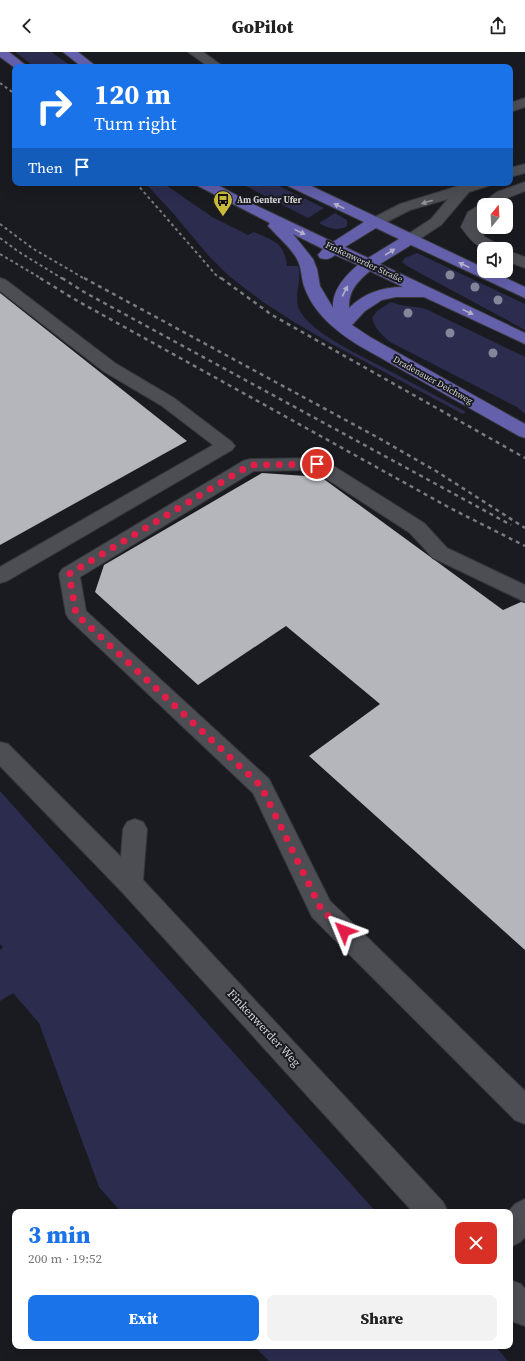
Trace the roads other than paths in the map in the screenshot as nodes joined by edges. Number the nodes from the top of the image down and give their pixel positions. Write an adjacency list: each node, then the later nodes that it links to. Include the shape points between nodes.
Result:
1 (1, 52): 4 (main road)
2 (69, 52): 5 (main road)
3 (194, 52): 6 (street)
4 (18, 64)
5 (87, 64)
6 (213, 64)
7 (525, 102): 8 (street)
8 (513, 107)
9 (209, 186): 16 (main road, Finkenwerder Straße)
10 (299, 186): 17 (main road, one-way to 10)
11 (474, 186): 13 (street)
12 (525, 186): 14 (street)
13 (464, 190): 17 (street, one-way to 17, via 406,207); 18 (street, via 436,222)
14 (498, 198)
15 (477, 212): 19 (street, via 473,215 469,227)
16 (267, 216): 20 (main road, Finkenwerder Straße, one-way to 20); 24 (main road, Dradenauer Deichweg, via 297,248 306,260)
17 (374, 223): 18 (main road); 20 (main road)
18 (410, 239): 23 (main road, one-way to 18); 26 (main road, one-way to 18)
19 (484, 242)
20 (333, 248): 23 (main road, Finkenwerder Straße); 24 (main road)
21 (513, 258): 22 (street)
22 (525, 263)
23 (369, 265): 27 (main road, Finkenwerder Straße); 28 (main road, one-way to 23, via 341,300 344,290)
24 (311, 274): 28 (main road, Dradenauer Deichweg, via 316,298)
25 (0, 283): 31 (street, via 108,368 168,402 226,446)
26 (525, 294)
27 (433, 295): 28 (main road, via 390,292 367,300); 29 (main road, Finkenwerder Straße, one-way to 29)
28 (342, 326): 30 (main road, Dradenauer Deichweg)
29 (525, 339)
30 (525, 432)
31 (0, 576)
32 (525, 594): 36 (street, via 440,552 417,528 317,464 250,465 69,574 76,614 261,786 321,909)
33 (0, 751): 35 (street, Finkenwerder Weg)
34 (136, 829): 35 (street)
35 (132, 884): 37 (street, Finkenwerder Weg)
36 (525, 1110)
37 (431, 1209)
38 (525, 1214): 39 (street)
39 (513, 1228)
40 (513, 1298): 41 (street)
41 (525, 1311)

